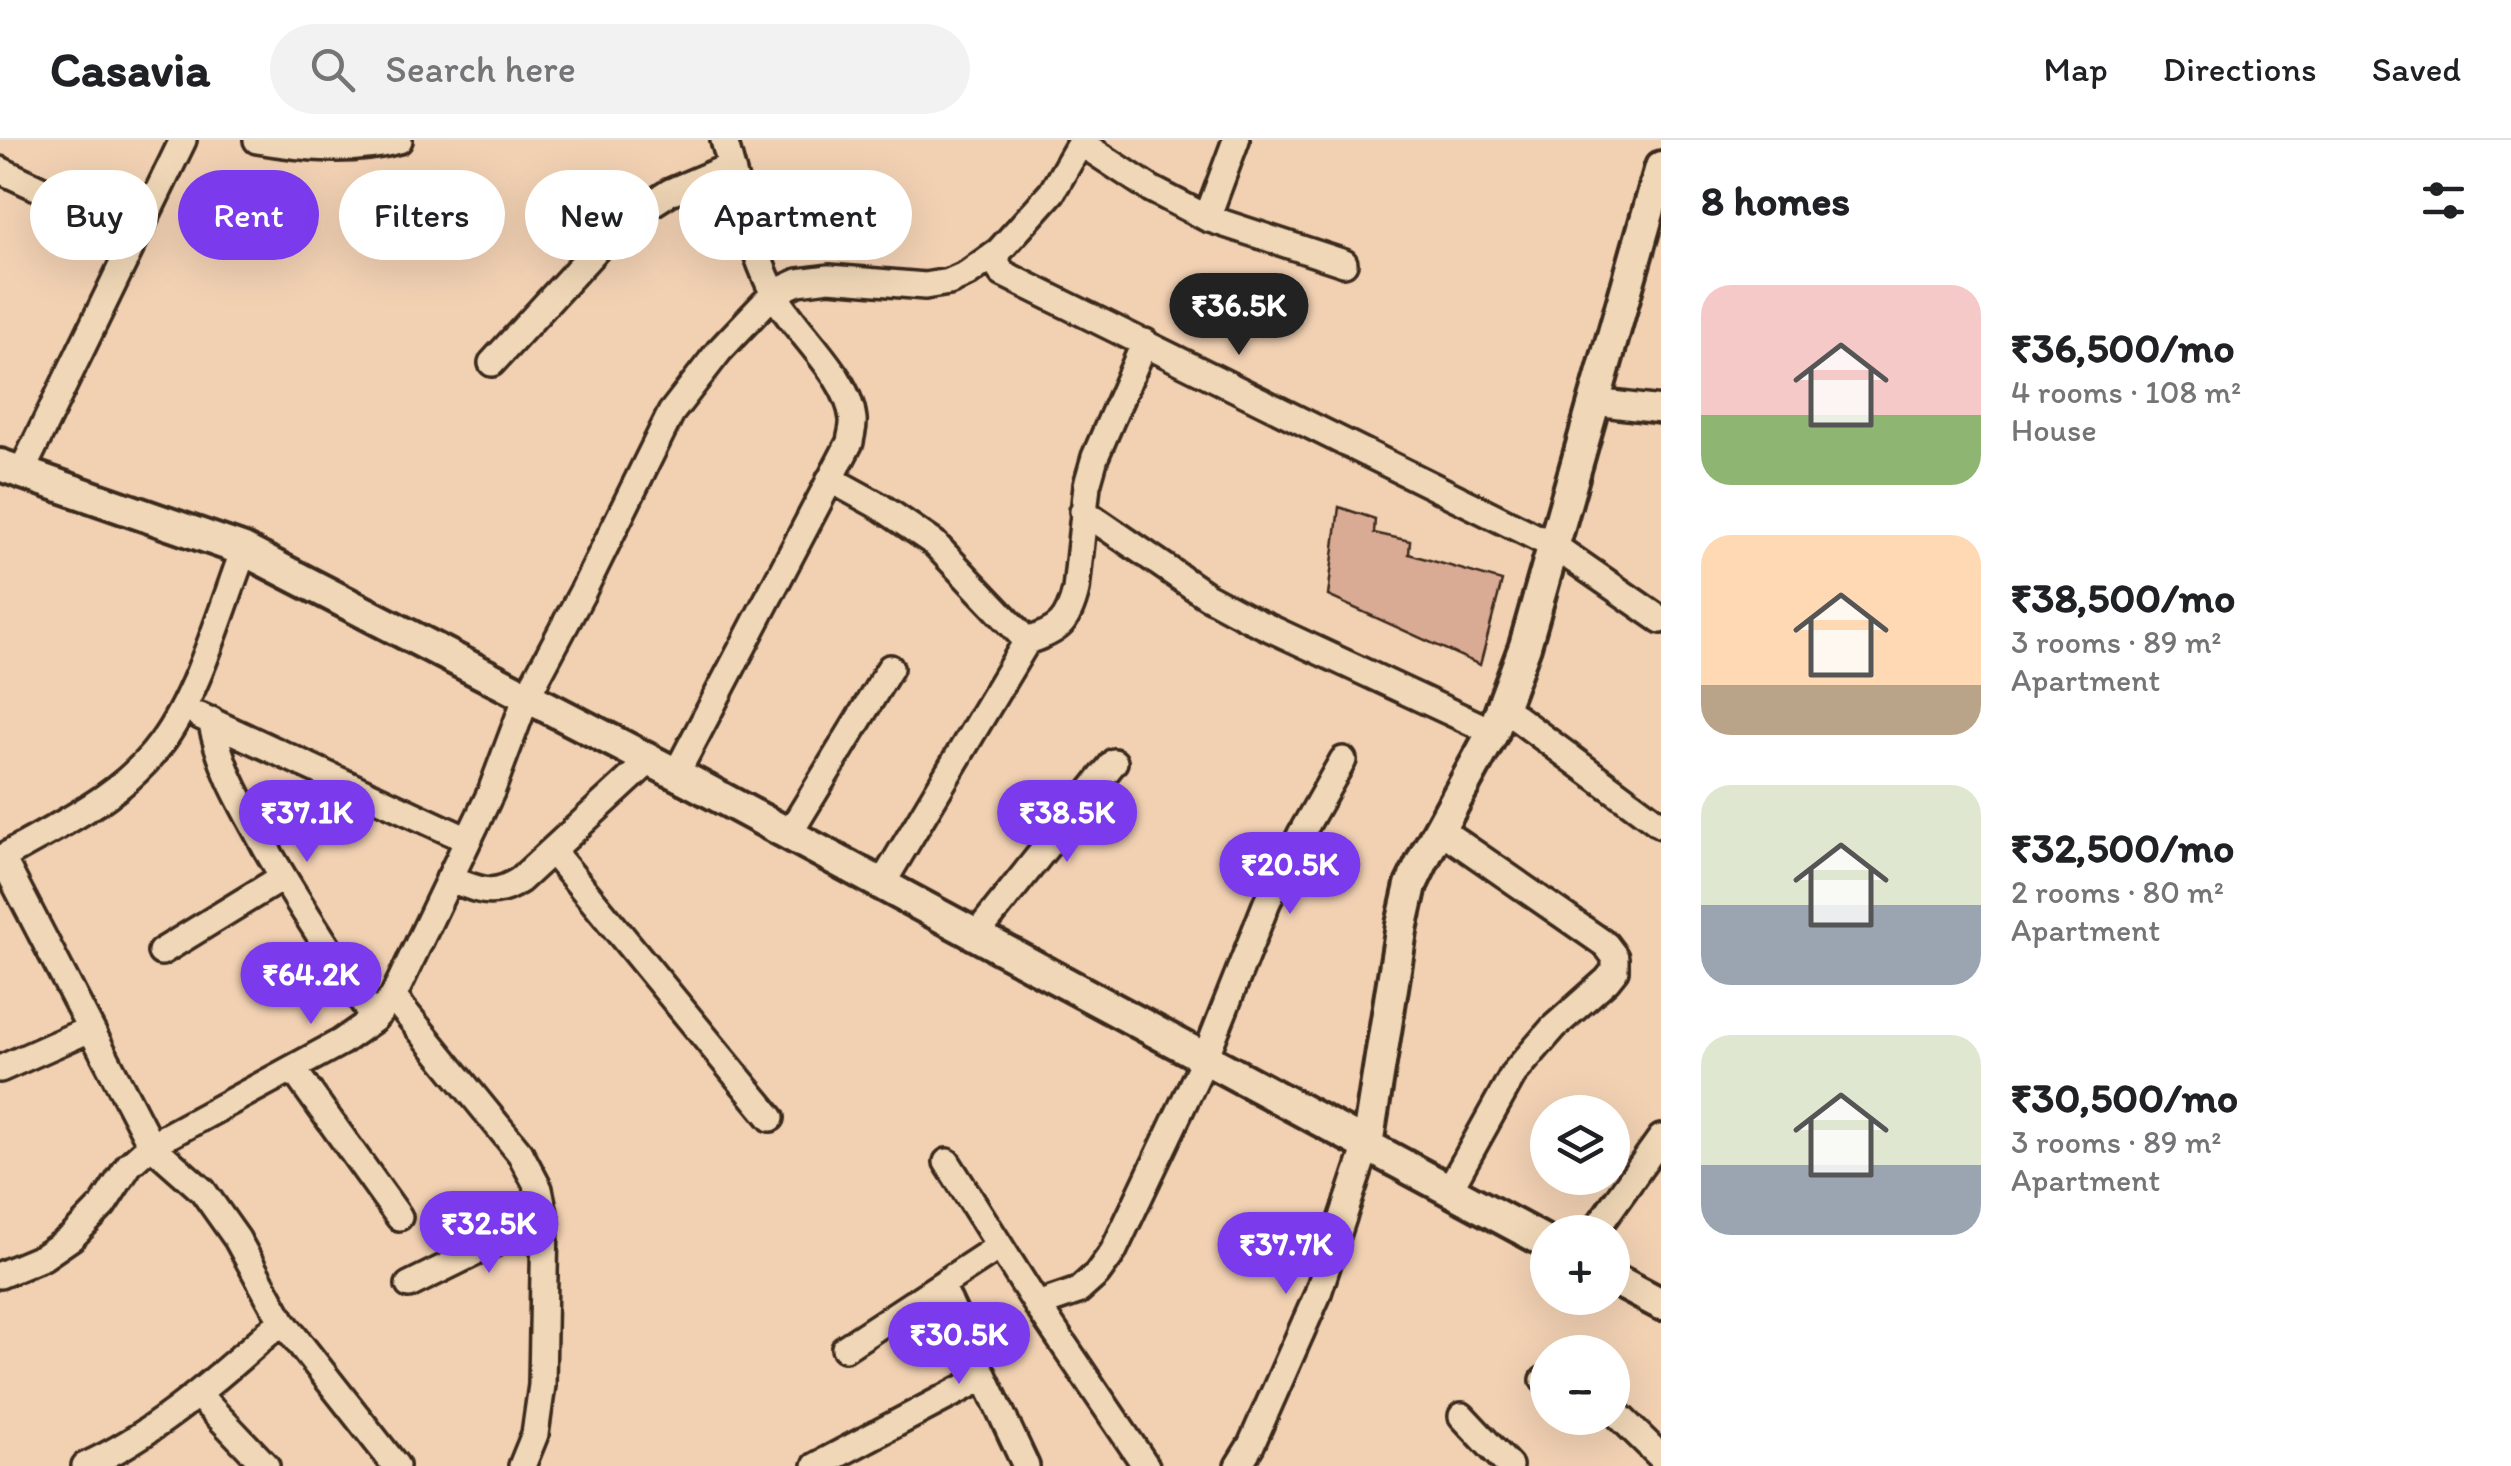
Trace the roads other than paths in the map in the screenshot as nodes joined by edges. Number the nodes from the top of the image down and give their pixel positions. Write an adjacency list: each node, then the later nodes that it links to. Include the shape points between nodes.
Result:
1 (183, 140): 11 (street)
2 (257, 140): 3 (street, via 337,149)
3 (399, 140)
4 (724, 140): 7 (street)
5 (1236, 140): 13 (street)
6 (1082, 142): 13 (street); 14 (street, via 1052,192)
7 (731, 166): 17 (street, via 754,250); 19 (street, via 634,215)
8 (1661, 167): 12 (street)
9 (0, 170): 10 (street)
10 (30, 184)
11 (158, 191)
12 (1656, 200): 20 (street)
13 (1206, 218): 16 (street)
14 (999, 251): 17 (street, via 948,282 828,278); 18 (street, via 1002,273)
15 (123, 260): 22 (street)
16 (1344, 263)
17 (774, 293): 23 (street, via 850,405 850,442); 30 (street, via 671,413)
18 (1145, 342): 24 (street, via 1095,457); 25 (street)
19 (492, 364)
20 (1595, 402): 21 (street); 25 (street)
21 (1661, 410)
22 (10, 469): 26 (street)
23 (830, 479): 28 (street, via 934,543); 36 (street)
24 (1083, 512): 28 (street, via 1072,606 1062,625); 33 (street, via 1248,618)
25 (1554, 546): 27 (street); 33 (street)
26 (244, 550): 30 (street); 31 (street)
27 (1661, 620)
28 (1026, 641): 45 (street)
29 (890, 668): 39 (street)
30 (527, 696): 36 (street); 40 (street)
31 (182, 707): 32 (street); 42 (street, via 132,775)
32 (211, 720): 40 (street); 43 (street, via 229,781)
33 (1498, 720): 37 (street); 38 (street)
34 (1343, 760): 51 (street, via 1267,902)
35 (1114, 762): 46 (street)
36 (663, 767): 39 (street); 41 (street)
37 (1661, 825)
38 (1439, 830): 57 (street, via 1411,885 1402,924); 59 (street, via 1615,957 1608,980 1514,1073)
39 (789, 834): 45 (street)
40 (468, 840): 44 (street)
41 (552, 851): 44 (street, via 498,892); 54 (street)
42 (1, 859): 50 (street)
43 (283, 878): 47 (street); 49 (street)
44 (449, 879): 48 (street)
45 (882, 884): 46 (street)
46 (976, 935): 51 (street)
47 (161, 952)
48 (393, 997): 49 (street); 62 (street, via 520,1153 539,1189)
49 (374, 1020): 53 (street)
50 (90, 1029): 52 (street); 56 (street)
51 (1206, 1058): 57 (street); 70 (street, via 1113,1252 1078,1291)
52 (0, 1069)
53 (293, 1069): 56 (street); 61 (street)
54 (771, 1118)
55 (1661, 1138): 60 (street)
56 (151, 1145): 65 (street, via 72,1237 43,1258); 71 (street, via 203,1191)
57 (1368, 1146): 59 (street); 85 (street, via 1317,1296)
58 (947, 1162): 64 (street)
59 (1450, 1190): 63 (street)
60 (1606, 1215)
61 (399, 1217)
62 (544, 1218): 66 (street); 81 (street, via 542,1385)
63 (1530, 1232)
64 (1000, 1246): 67 (street); 70 (street)
65 (0, 1275)
66 (409, 1285)
67 (940, 1286): 72 (street); 73 (street)
68 (1630, 1288): 69 (street)
69 (1661, 1304)
70 (1037, 1305): 84 (street)
71 (282, 1320): 74 (street); 80 (street)
72 (846, 1348)
73 (984, 1377): 82 (street); 83 (street)
74 (198, 1395): 78 (street); 79 (street)
75 (1462, 1416): 86 (street)
76 (1630, 1426): 77 (street)
77 (1661, 1457)
78 (86, 1466)
79 (266, 1466)
80 (396, 1466)
81 (522, 1466)
82 (816, 1466)
83 (1026, 1466)
84 (1146, 1466)
85 (1238, 1466)
86 (1508, 1466)

